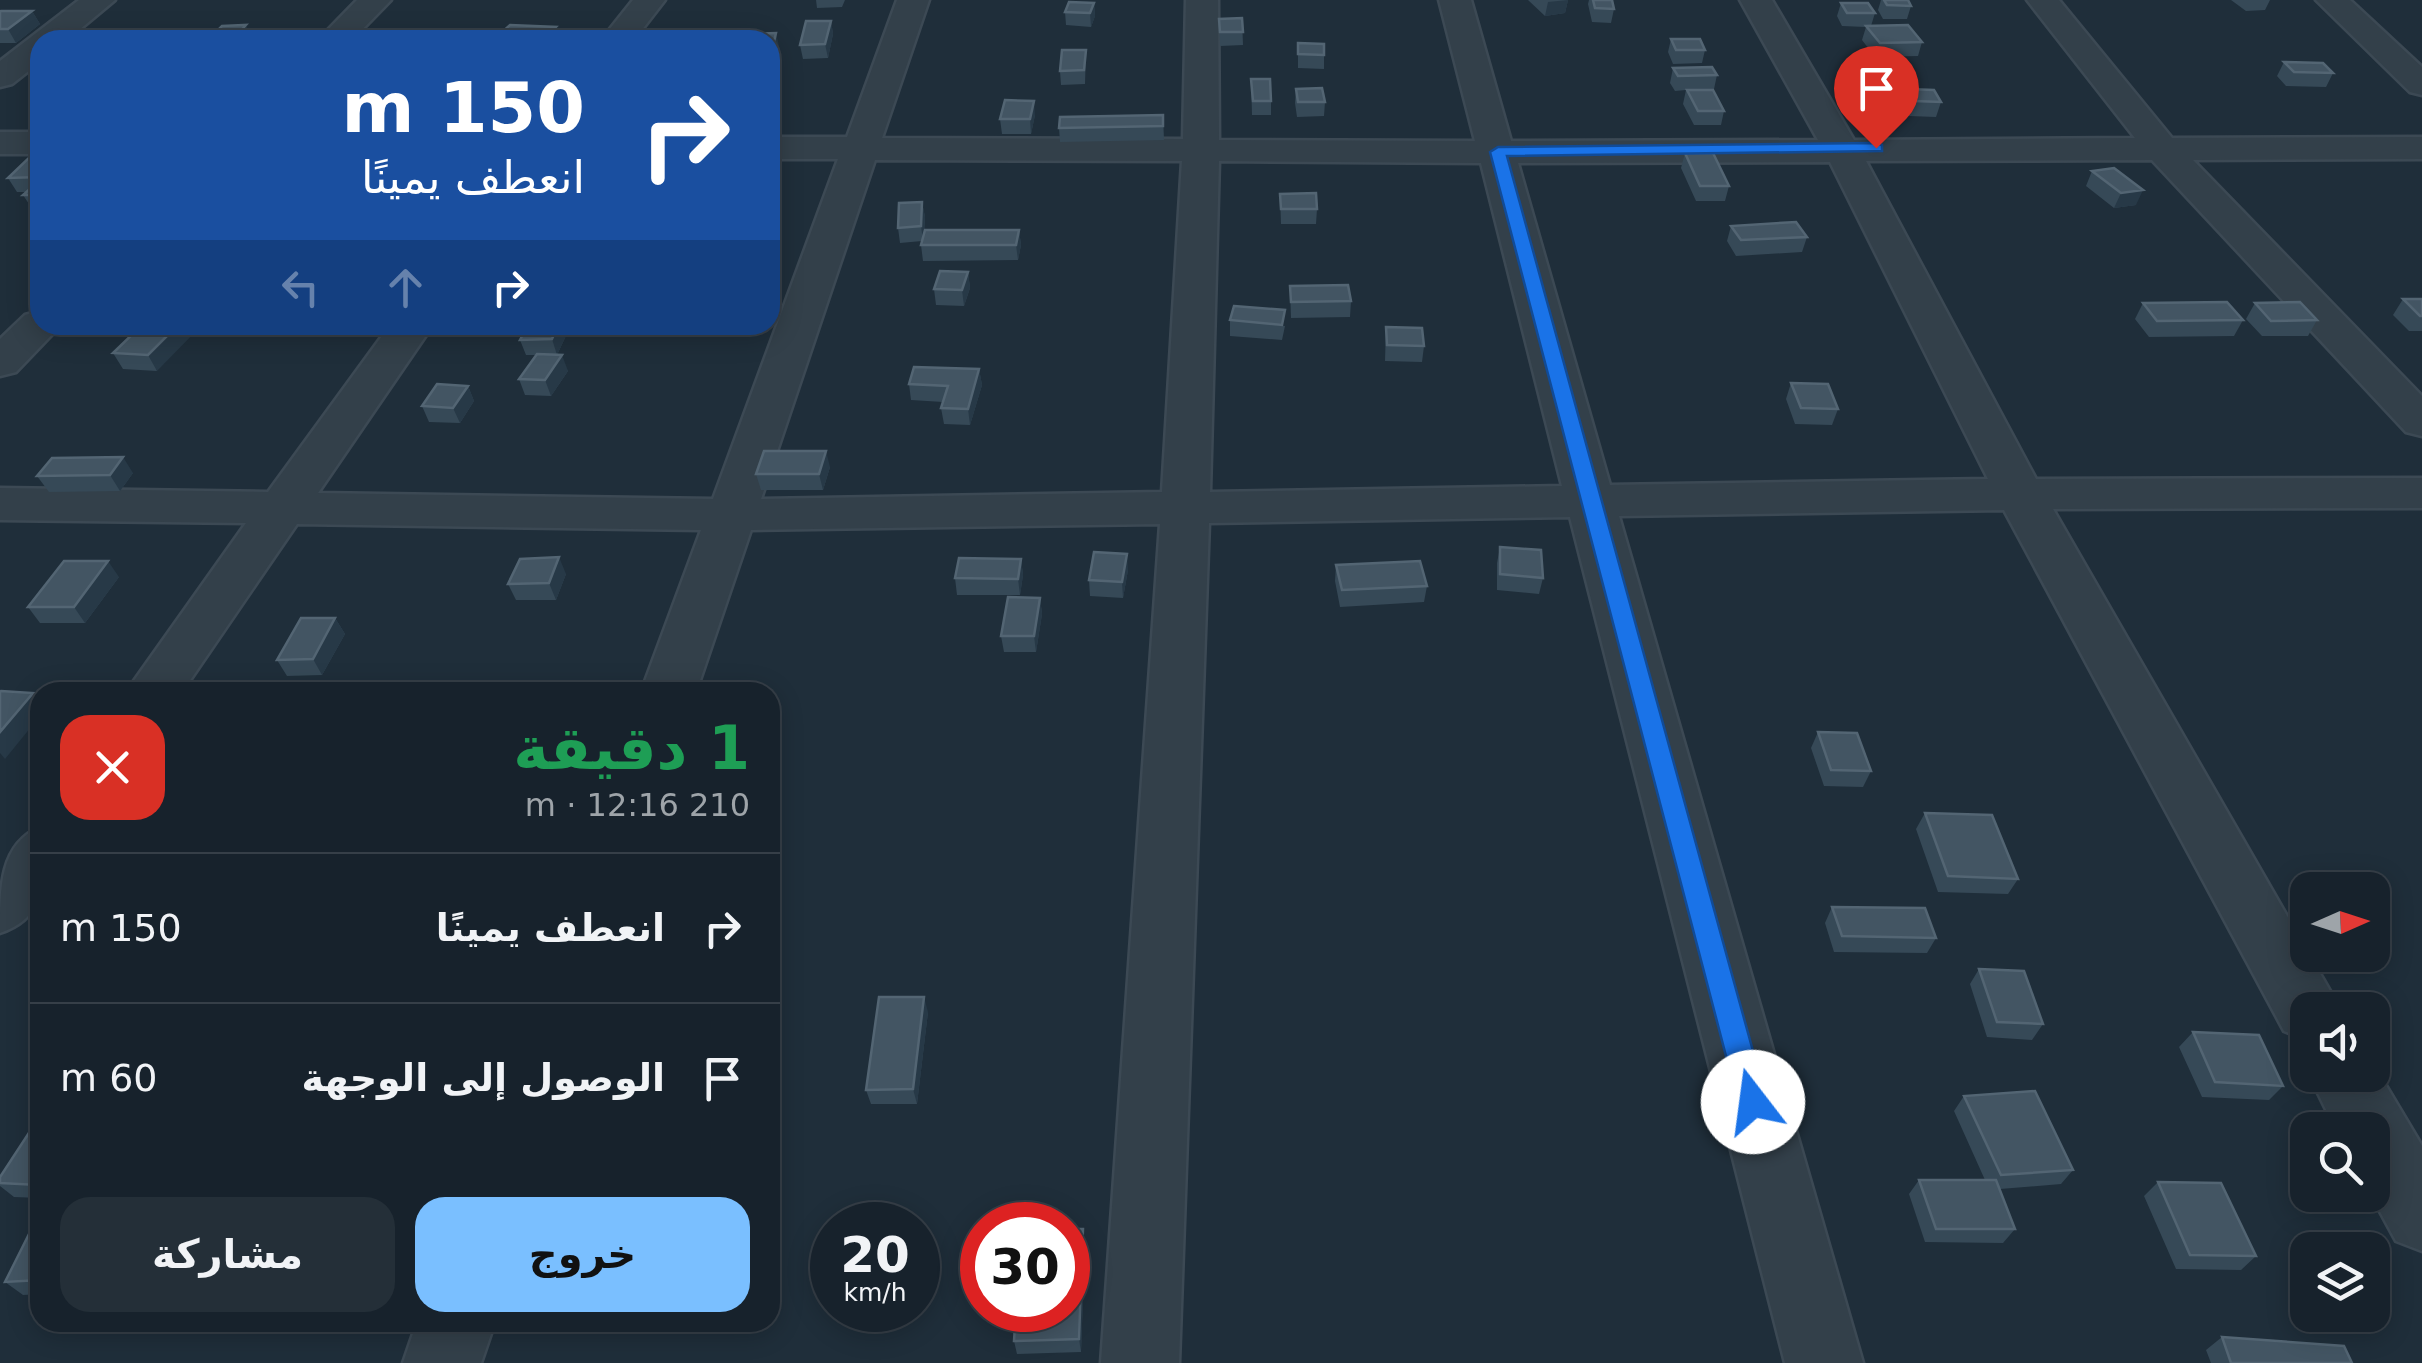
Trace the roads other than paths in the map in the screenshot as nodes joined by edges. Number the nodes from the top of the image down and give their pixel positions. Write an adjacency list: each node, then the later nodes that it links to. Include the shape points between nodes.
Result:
1 (99, 0): 10 (street)
2 (375, 0): 11 (street)
3 (649, 0): 12 (street)
4 (913, 0): 22 (street)
5 (1202, 0): 23 (street)
6 (1455, 0): 24 (street)
7 (1756, 0): 19 (street)
8 (2043, 0): 21 (street)
9 (2332, 0): 15 (street)
10 (61, 30)
11 (344, 30)
12 (626, 30)
13 (30, 54): 14 (street)
14 (0, 77)
15 (2422, 85)
16 (0, 143): 17 (street)
17 (30, 143)
18 (780, 148): 22 (street)
19 (1841, 148): 21 (street); 24 (street); 30 (street)
20 (2422, 148): 21 (street)
21 (2162, 149): 28 (street)
22 (863, 151): 23 (street); 35 (street)
23 (1201, 151): 24 (street); 34 (street)
24 (1498, 152): 32 (street)
25 (30, 334): 27 (street)
26 (405, 335): 33 (street)
27 (0, 362)
28 (2422, 422)
29 (2422, 493): 30 (street)
30 (2020, 494): 32 (street); 40 (street)
31 (0, 504): 33 (street)
32 (1590, 504): 34 (street); 46 (street)
33 (286, 508): 35 (street); 36 (street)
34 (1185, 510): 35 (street); 45 (street)
35 (729, 515): 37 (street)
36 (161, 682)
37 (672, 682)
38 (30, 865): 39 (street)
39 (0, 907)
40 (2298, 992)
41 (2353, 1092): 42 (street)
42 (2422, 1216)
43 (453, 1332): 44 (street)
44 (442, 1363)
45 (1140, 1363)
46 (1824, 1363)

